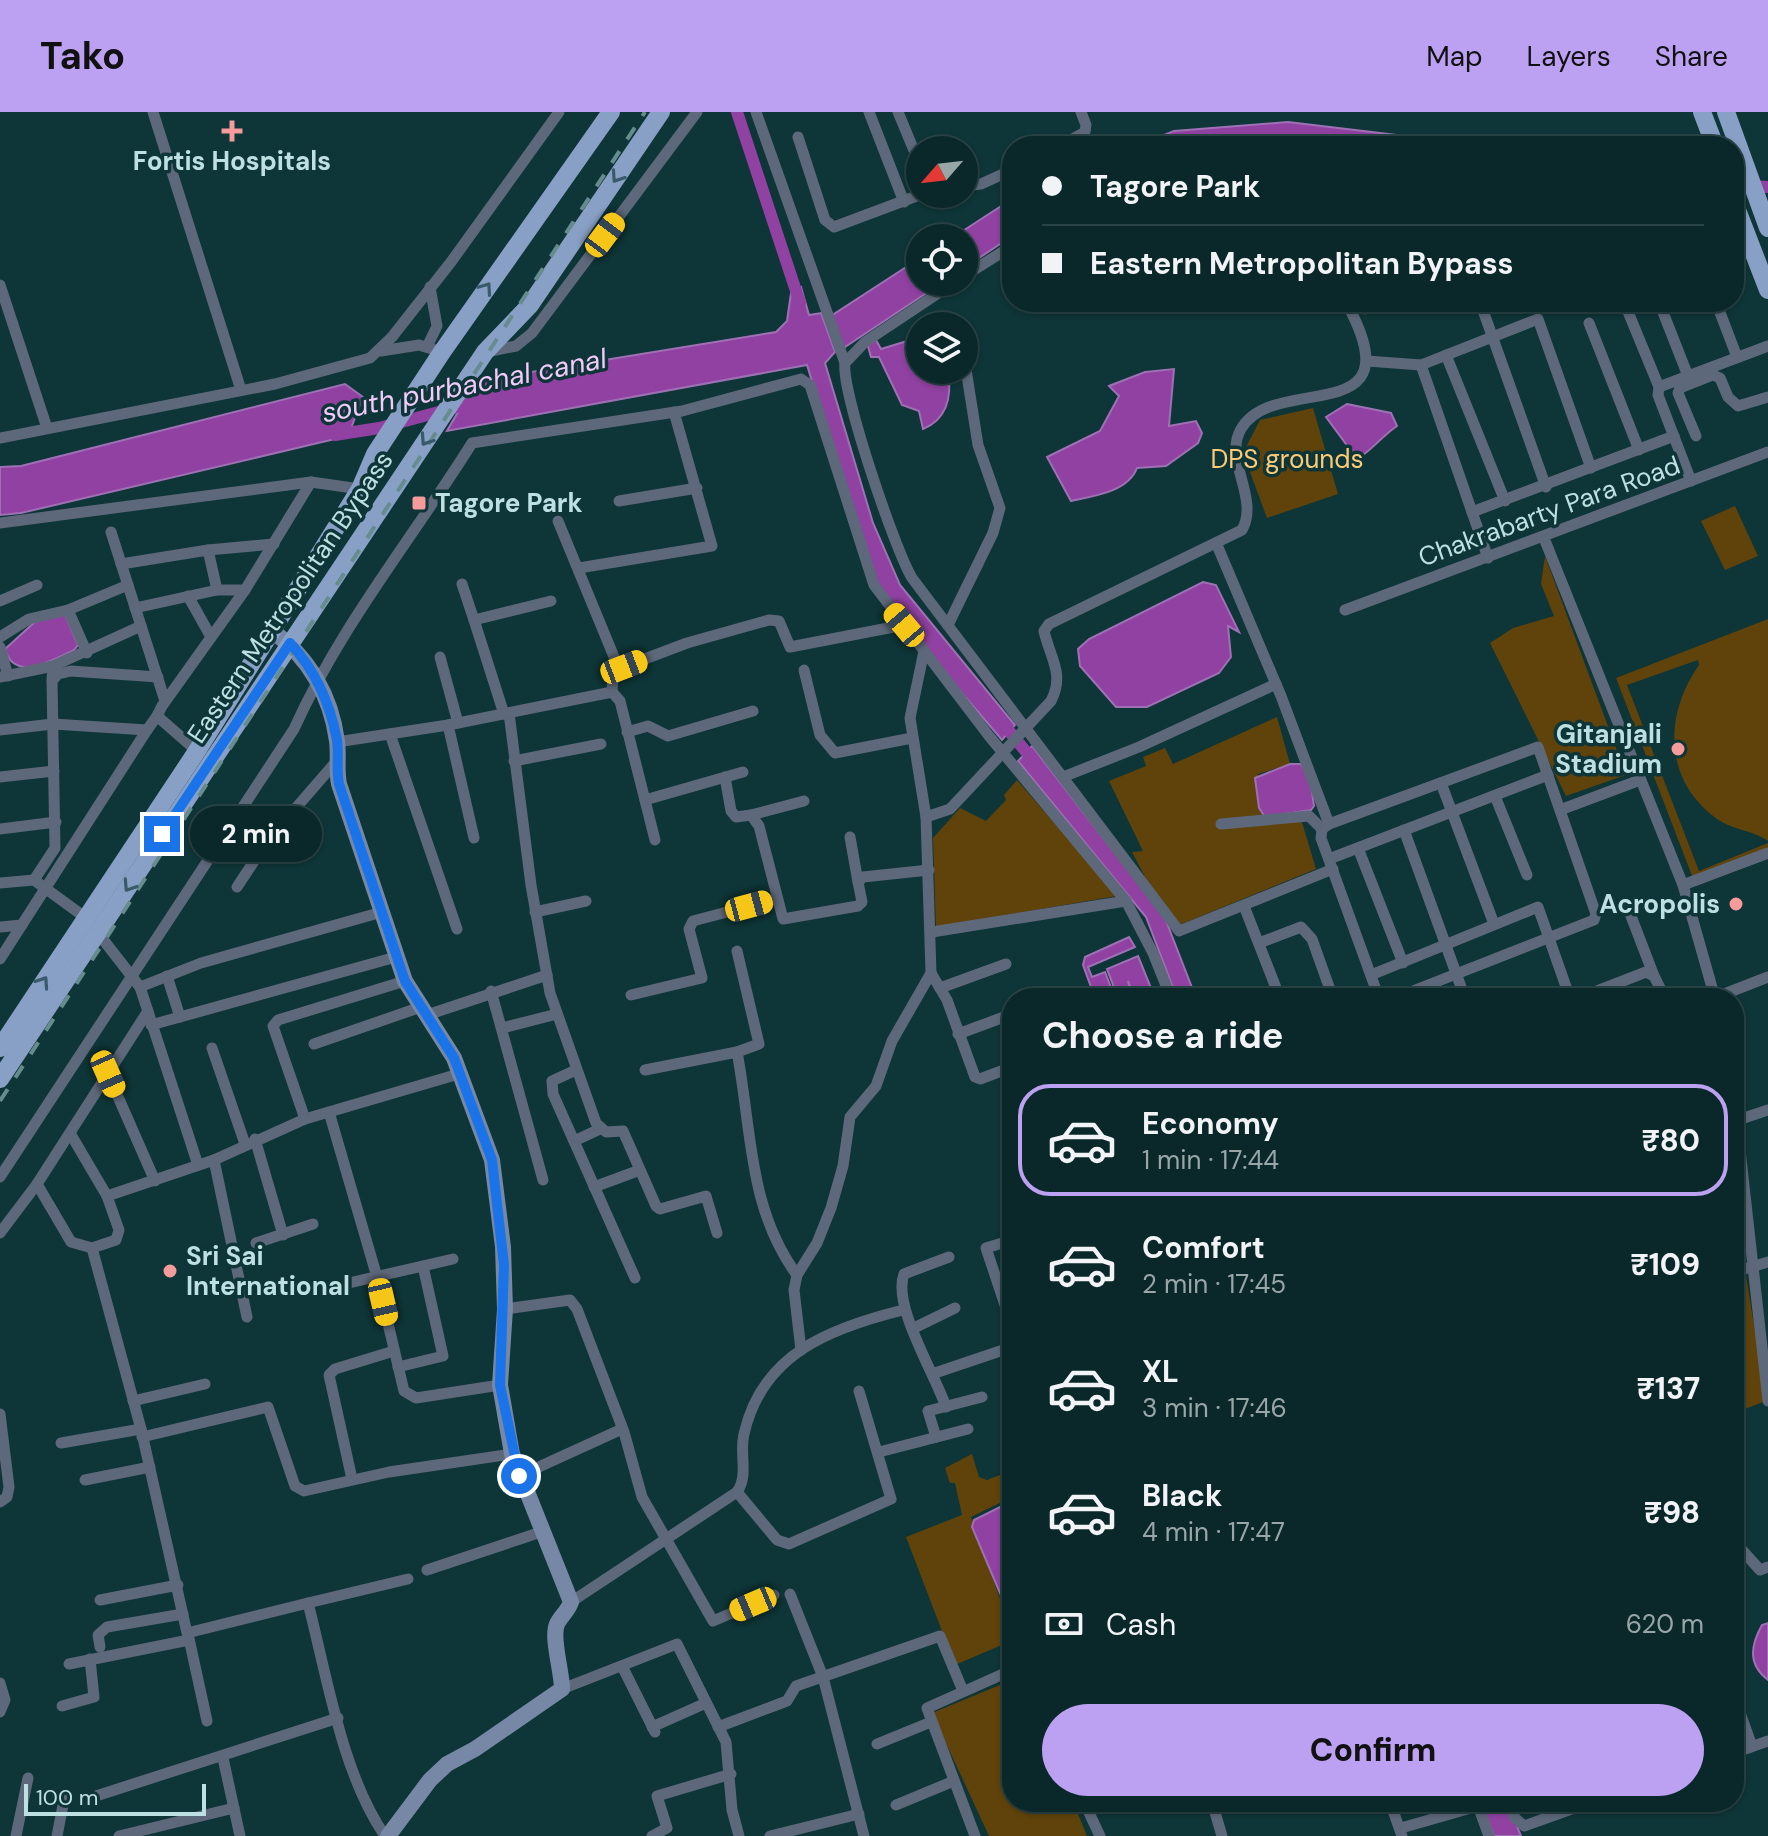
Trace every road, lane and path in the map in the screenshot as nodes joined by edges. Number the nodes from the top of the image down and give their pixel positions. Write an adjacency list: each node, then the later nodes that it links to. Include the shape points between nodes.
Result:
1 (153, 112): 48 (street)
2 (559, 112): 26 (street)
3 (611, 112): 37 (main road, one-way to 3)
4 (661, 112): 39 (main road, Eastern Metropolitan Bypass, one-way to 39, via 530,305)
5 (697, 112): 39 (street, via 532,333 516,346)
6 (756, 112): 43 (street)
7 (869, 112): 20 (street)
8 (898, 112): 12 (street)
9 (1081, 112): 13 (street, via 1086,125)
10 (1702, 112): 14 (main road)
11 (1726, 112): 15 (main road)
12 (908, 136)
13 (1078, 136)
14 (1711, 136)
15 (1734, 136)
16 (798, 137): 20 (street, via 825,220 834,227)
17 (1744, 163): 21 (main road)
18 (1002, 175): 19 (street)
19 (978, 184)
20 (904, 202)
21 (1765, 220)
22 (1744, 227): 27 (main road)
23 (1002, 252): 24 (street)
24 (978, 267)
25 (0, 285): 51 (street)
26 (430, 287): 37 (street, via 437,326); 38 (street)
27 (1768, 290)
28 (934, 296): 43 (street, via 865,342)
29 (1351, 312): 42 (street)
30 (1483, 312): 35 (street)
31 (1628, 312): 47 (street)
32 (1663, 312): 45 (street)
33 (1720, 312): 41 (street)
34 (1589, 323): 55 (street)
35 (1491, 337): 40 (street); 57 (street, via 1538,319); 60 (street)
36 (1768, 346): 41 (street)
37 (434, 350): 38 (street, via 408,344); 62 (main road)
38 (379, 351): 48 (street, via 356,363)
39 (485, 352): 94 (main road, Eastern Metropolitan Bypass, one-way to 94)
40 (1446, 355): 44 (street); 64 (street)
41 (1737, 357): 45 (street)
42 (1367, 361): 44 (street); 71 (street, via 1354,383 1339,392 1274,404 1242,426 1237,449 1246,522)
43 (845, 363): 89 (street, via 855,416 902,562)
44 (1421, 365): 65 (street)
45 (1688, 376): 47 (street)
46 (968, 384): 89 (street, via 978,445 1000,508)
47 (1659, 387): 52 (street)
48 (241, 390): 51 (street)
49 (1768, 397): 53 (street, via 1738,406 1713,375 1680,388)
50 (674, 412): 61 (street); 88 (street, via 807,380 866,567); 104 (street, via 472,443)
51 (47, 428): 54 (street)
52 (1674, 436): 55 (street); 59 (street)
53 (1696, 436)
54 (0, 438)
55 (1639, 450): 57 (street)
56 (1768, 452): 59 (street, Chakrabarty Para Road)
57 (1591, 468): 60 (street)
58 (317, 481): 62 (street); 67 (street); 70 (street)
59 (1691, 481): 69 (street, Chakrabarty Para Road)
60 (1546, 487): 64 (street)
61 (697, 488): 63 (street); 75 (street, via 712,546)
62 (360, 489): 91 (main road)
63 (619, 501)
64 (1505, 501): 65 (street)
65 (1472, 512): 73 (street)
66 (558, 521): 75 (street)
67 (0, 523)
68 (111, 532): 74 (street)
69 (1544, 538): 73 (street, Chakrabarty Para Road); 132 (street)
70 (274, 544): 72 (street); 80 (street)
71 (1217, 545): 106 (street); 116 (street, via 1049,624 1044,631 1058,687)
72 (208, 550): 74 (street); 79 (street)
73 (1488, 558): 86 (street, Chakrabarty Para Road)
74 (121, 564): 78 (street)
75 (579, 568): 100 (street)
76 (462, 584): 87 (street)
77 (37, 585): 82 (street)
78 (128, 585): 84 (street); 85 (street)
79 (217, 590): 80 (street); 81 (street)
80 (245, 590): 93 (street)
81 (188, 596): 84 (street); 93 (street)
82 (0, 601)
83 (551, 601): 87 (street)
84 (135, 608): 90 (street)
85 (68, 610): 92 (street, via 29,619); 97 (street)
86 (1345, 610)
87 (474, 620): 110 (street)
88 (904, 625): 96 (street); 100 (street, via 790,647 777,618)
89 (948, 625): 116 (street)
90 (141, 626): 97 (street); 103 (street)
91 (272, 631): 94 (street); 122 (main road)
92 (0, 637)
93 (211, 637): 108 (street)
94 (292, 639): 104 (street); 173 (main road, Eastern Metropolitan Bypass, one-way to 173)
95 (0, 647): 102 (street)
96 (924, 651): 119 (street, via 912,702); 123 (street)
97 (87, 653): 99 (street)
98 (440, 657): 113 (street)
99 (53, 666): 102 (street); 105 (street)
100 (619, 669): 107 (street, via 611,674)
101 (804, 670): 119 (street, via 820,735 835,753)
102 (4, 677)
103 (158, 677): 105 (street, via 71,671); 108 (street)
104 (317, 678): 120 (street); 190 (street, via 294,729)
105 (52, 681): 112 (street)
106 (1276, 684): 131 (street); 143 (street)
107 (612, 692): 110 (street); 117 (street, via 620,701)
108 (165, 701): 111 (street)
109 (753, 711): 117 (street, via 668,736 648,726)
110 (506, 714): 113 (street); 124 (street)
111 (157, 716): 115 (street); 122 (street)
112 (53, 724): 114 (street); 115 (street); 126 (street)
113 (453, 724): 118 (street); 147 (street)
114 (0, 730)
115 (147, 730): 159 (street)
116 (1026, 731): 123 (street); 131 (street)
117 (627, 732): 135 (street)
118 (390, 734): 120 (street); 171 (street)
119 (912, 738): 140 (street)
120 (337, 742): 125 (street)
121 (601, 744): 124 (street)
122 (197, 751): 167 (main road)
123 (1007, 751): 140 (street, via 950,809); 162 (street)
124 (514, 761): 166 (street)
125 (335, 763): 158 (street, via 268,840); 165 (street)
126 (54, 771): 129 (street); 141 (street)
127 (743, 772): 130 (street)
128 (1548, 775): 133 (street, via 1538,747); 134 (street); 137 (street)
129 (0, 777)
130 (725, 777): 135 (street); 139 (street, via 731,811 736,817)
131 (1063, 777): 164 (street, via 1179,931)
132 (1640, 780): 137 (street); 157 (street)
133 (1441, 783): 138 (street); 143 (street)
134 (1495, 796): 138 (street); 153 (street)
135 (645, 800): 148 (street)
136 (804, 801): 139 (street)
137 (1560, 810): 174 (street, via 1596,914 1594,920)
138 (1452, 811): 145 (street); 168 (street)
139 (751, 815): 160 (street, via 759,826)
140 (926, 817): 152 (street)
141 (56, 822): 144 (street); 154 (street, via 55,848)
142 (1221, 824): 143 (street, via 1309,816)
143 (1326, 827): 151 (street, via 1321,838)
144 (0, 829)
145 (1404, 830): 149 (street); 176 (street)
146 (850, 837): 155 (street)
147 (474, 838)
148 (655, 840)
149 (1358, 848): 151 (street); 180 (street)
150 (1768, 853): 157 (street)
151 (1331, 864): 164 (street); 185 (street)
152 (929, 870): 155 (street, via 863,877); 172 (street)
153 (1527, 875)
154 (34, 880): 156 (street); 159 (street)
155 (858, 882): 160 (street, via 862,902 850,909 783,919)
156 (0, 883)
157 (1683, 885): 201 (street)
158 (237, 887)
159 (46, 888): 167 (street); 169 (street)
160 (776, 899): 204 (street, via 693,921 689,929 702,978)
161 (586, 901): 166 (street)
162 (1126, 901): 172 (street); 192 (street)
163 (1626, 903): 187 (street)
164 (1244, 906): 175 (street)
165 (382, 912): 178 (street); 186 (street)
166 (535, 912): 184 (street)
167 (86, 918): 214 (main road, one-way to 167)
168 (1494, 924): 174 (street, via 1538,907); 176 (street)
169 (22, 925): 170 (street); 179 (street)
170 (0, 927)
171 (457, 929)
172 (932, 932): 183 (street)
173 (98, 933): 190 (street); 222 (main road, Eastern Metropolitan Bypass)
174 (1549, 937): 182 (street); 198 (street)
175 (1259, 943): 193 (street); 194 (street, via 1293,928 1306,930)
176 (1445, 945): 180 (street); 182 (street)
177 (737, 951): 216 (street, via 759,1044)
178 (396, 957): 189 (street); 208 (street)
179 (0, 959)
180 (1403, 963): 185 (street)
181 (1006, 964): 191 (street)
182 (1455, 972): 196 (street); 197 (street)
183 (931, 973): 191 (street); 254 (street, via 892,1041 876,1086 850,1117 831,1208)
184 (547, 975): 203 (street); 207 (street)
185 (1371, 975): 195 (street)
186 (167, 976): 190 (street); 208 (street)
187 (1654, 976): 199 (street, via 1640,973); 200 (street)
188 (1768, 977): 202 (street)
189 (405, 981): 206 (street); 226 (street, via 278,1020 273,1026)
190 (137, 982): 205 (street); 234 (street)
191 (940, 988): 212 (street)
192 (1167, 988)
193 (1276, 988)
194 (1329, 988)
195 (1376, 988)
196 (1418, 988)
197 (1461, 988)
198 (1567, 988)
199 (1603, 988)
200 (1660, 988)
201 (1712, 988)
202 (1740, 988)
203 (491, 991): 206 (street); 211 (street)
204 (631, 995)
205 (148, 1011): 210 (street); 221 (street)
206 (424, 1011): 213 (street); 220 (street)
207 (557, 1014): 211 (street); 217 (street)
208 (180, 1017): 210 (street)
209 (1002, 1018): 212 (street)
210 (151, 1025): 232 (street)
211 (502, 1028): 236 (street)
212 (958, 1034): 219 (street, via 975,1077)
213 (314, 1044)
214 (0, 1048)
215 (212, 1048): 229 (street)
216 (737, 1052): 218 (street); 254 (street, via 759,1200 773,1237)
217 (576, 1070): 227 (street); 230 (street, via 557,1077 551,1087)
218 (645, 1070)
219 (1002, 1071)
220 (462, 1073): 224 (street); 260 (street, via 496,1180)
221 (108, 1074): 228 (street); 237 (street)
222 (0, 1079)
223 (1768, 1110): 225 (street)
224 (329, 1112): 226 (street); 255 (street)
225 (1744, 1118)
226 (305, 1119): 229 (street)
227 (600, 1129): 230 (street); 233 (street, via 623,1131)
228 (70, 1133): 238 (street); 240 (street)
229 (250, 1141): 231 (street); 244 (street)
230 (574, 1141): 239 (street)
231 (214, 1160): 232 (street); 262 (street)
232 (198, 1165): 237 (street)
233 (640, 1170): 239 (street); 243 (street, via 660,1209 706,1196)
234 (0, 1177)
235 (1744, 1179): 252 (street)
236 (543, 1180)
237 (155, 1181): 240 (street)
238 (37, 1184): 242 (street); 247 (street, via 71,1242)
239 (594, 1187): 256 (street)
240 (107, 1196): 247 (street, via 119,1236)
241 (313, 1224): 244 (street)
242 (0, 1233)
243 (717, 1233)
244 (283, 1235): 246 (street)
245 (1002, 1242): 258 (street, via 986,1248)
246 (256, 1243)
247 (92, 1248): 273 (street)
248 (949, 1257): 261 (street, via 904,1274)
249 (453, 1259): 251 (street)
250 (1768, 1262): 252 (street)
251 (423, 1266): 255 (street); 267 (street, via 443,1356)
252 (1753, 1268): 253 (street); 274 (street)
253 (1744, 1270)
254 (797, 1275): 264 (street)
255 (377, 1277): 257 (street); 266 (street)
256 (635, 1278)
257 (336, 1286)
258 (1002, 1296)
259 (955, 1308): 263 (street)
260 (505, 1309): 270 (street); 277 (street, via 570,1300)
261 (903, 1310): 263 (street); 264 (street, via 852,1324)
262 (247, 1317)
263 (912, 1329): 268 (street)
264 (801, 1350): 288 (street, via 760,1387 745,1428 744,1481)
265 (1002, 1350): 268 (street)
266 (394, 1351): 267 (street); 286 (street, via 329,1375)
267 (398, 1367): 270 (street, via 404,1391 416,1398)
268 (935, 1373): 275 (street)
269 (205, 1384): 273 (street)
270 (500, 1385): 283 (street)
271 (859, 1391): 282 (street)
272 (982, 1397): 275 (street)
273 (133, 1401): 279 (street)
274 (1768, 1401)
275 (946, 1407): 280 (street, via 928,1411)
276 (0, 1414): 289 (street, via 9,1487)
277 (622, 1429): 285 (street); 291 (street, via 642,1497)
278 (968, 1429): 280 (street)
279 (142, 1433): 281 (street); 284 (street); 286 (street, via 268,1407 299,1490)
280 (936, 1437): 282 (street)
281 (61, 1443)
282 (879, 1452): 288 (street, via 891,1499 789,1544 777,1540)
283 (512, 1454): 285 (street); 286 (street)
284 (150, 1467): 287 (street); 296 (street)
285 (519, 1476): 290 (street)
286 (352, 1479)
287 (85, 1480)
288 (737, 1492): 291 (street)
289 (0, 1502)
290 (541, 1532): 294 (street); 300 (street)
291 (668, 1539): 298 (street, via 713,1621); 300 (street)
292 (1744, 1552): 293 (street, via 1760,1570)
293 (1768, 1567)
294 (427, 1570)
295 (408, 1579): 301 (street)
296 (178, 1585): 299 (street); 302 (street)
297 (790, 1594): 309 (street)
298 (774, 1595)
299 (100, 1600)
300 (571, 1602): 311 (street, via 557,1623 555,1638)
301 (308, 1603): 303 (street); 316 (street)
302 (183, 1614): 303 (street); 304 (street, via 107,1627 98,1635)
303 (188, 1636): 305 (street); 317 (street)
304 (100, 1647)
305 (90, 1659): 306 (street); 314 (street, via 94,1697)
306 (69, 1664)
307 (622, 1666): 311 (street); 313 (street, via 677,1644); 313 (street, via 654,1730)
308 (1002, 1674): 312 (street)
309 (823, 1677): 312 (street, via 940,1636); 320 (street, via 796,1686 787,1701); 340 (street)
310 (0, 1683): 315 (street, via 5,1700)
311 (562, 1689): 350 (street, via 447,1764)
312 (963, 1691): 318 (street, via 928,1705)
313 (706, 1703): 320 (street)
314 (62, 1706)
315 (0, 1712)
316 (338, 1718): 325 (street); 350 (street, via 373,1818)
317 (207, 1721)
318 (931, 1722): 322 (street); 328 (street)
319 (1744, 1724): 323 (street)
320 (718, 1727): 326 (street)
321 (1768, 1741): 323 (street)
322 (877, 1744)
323 (1752, 1746): 324 (street)
324 (1744, 1749)
325 (223, 1758): 329 (street); 332 (street)
326 (731, 1774): 351 (street, via 657,1796 667,1828); 352 (street)
327 (28, 1778): 345 (street)
328 (954, 1781): 331 (street); 344 (street)
329 (96, 1796)
330 (64, 1800): 346 (street)
331 (896, 1805)
332 (234, 1808): 341 (street); 349 (street)
333 (1089, 1812): 355 (street)
334 (1215, 1812): 356 (street)
335 (1394, 1812): 343 (street)
336 (1456, 1812): 343 (street)
337 (1481, 1812): 357 (street)
338 (1513, 1812): 339 (street, via 1524,1826)
339 (1563, 1812)
340 (859, 1814): 342 (street); 354 (street)
341 (173, 1823): 347 (street); 348 (street)
342 (806, 1832): 353 (street)
343 (1402, 1832)
344 (972, 1835)
345 (16, 1836)
346 (57, 1836)
347 (119, 1836)
348 (176, 1836)
349 (240, 1836)
350 (386, 1836)
351 (652, 1836)
352 (739, 1836)
353 (770, 1836)
354 (864, 1836)
355 (1100, 1836)
356 (1222, 1836)
357 (1489, 1836)

